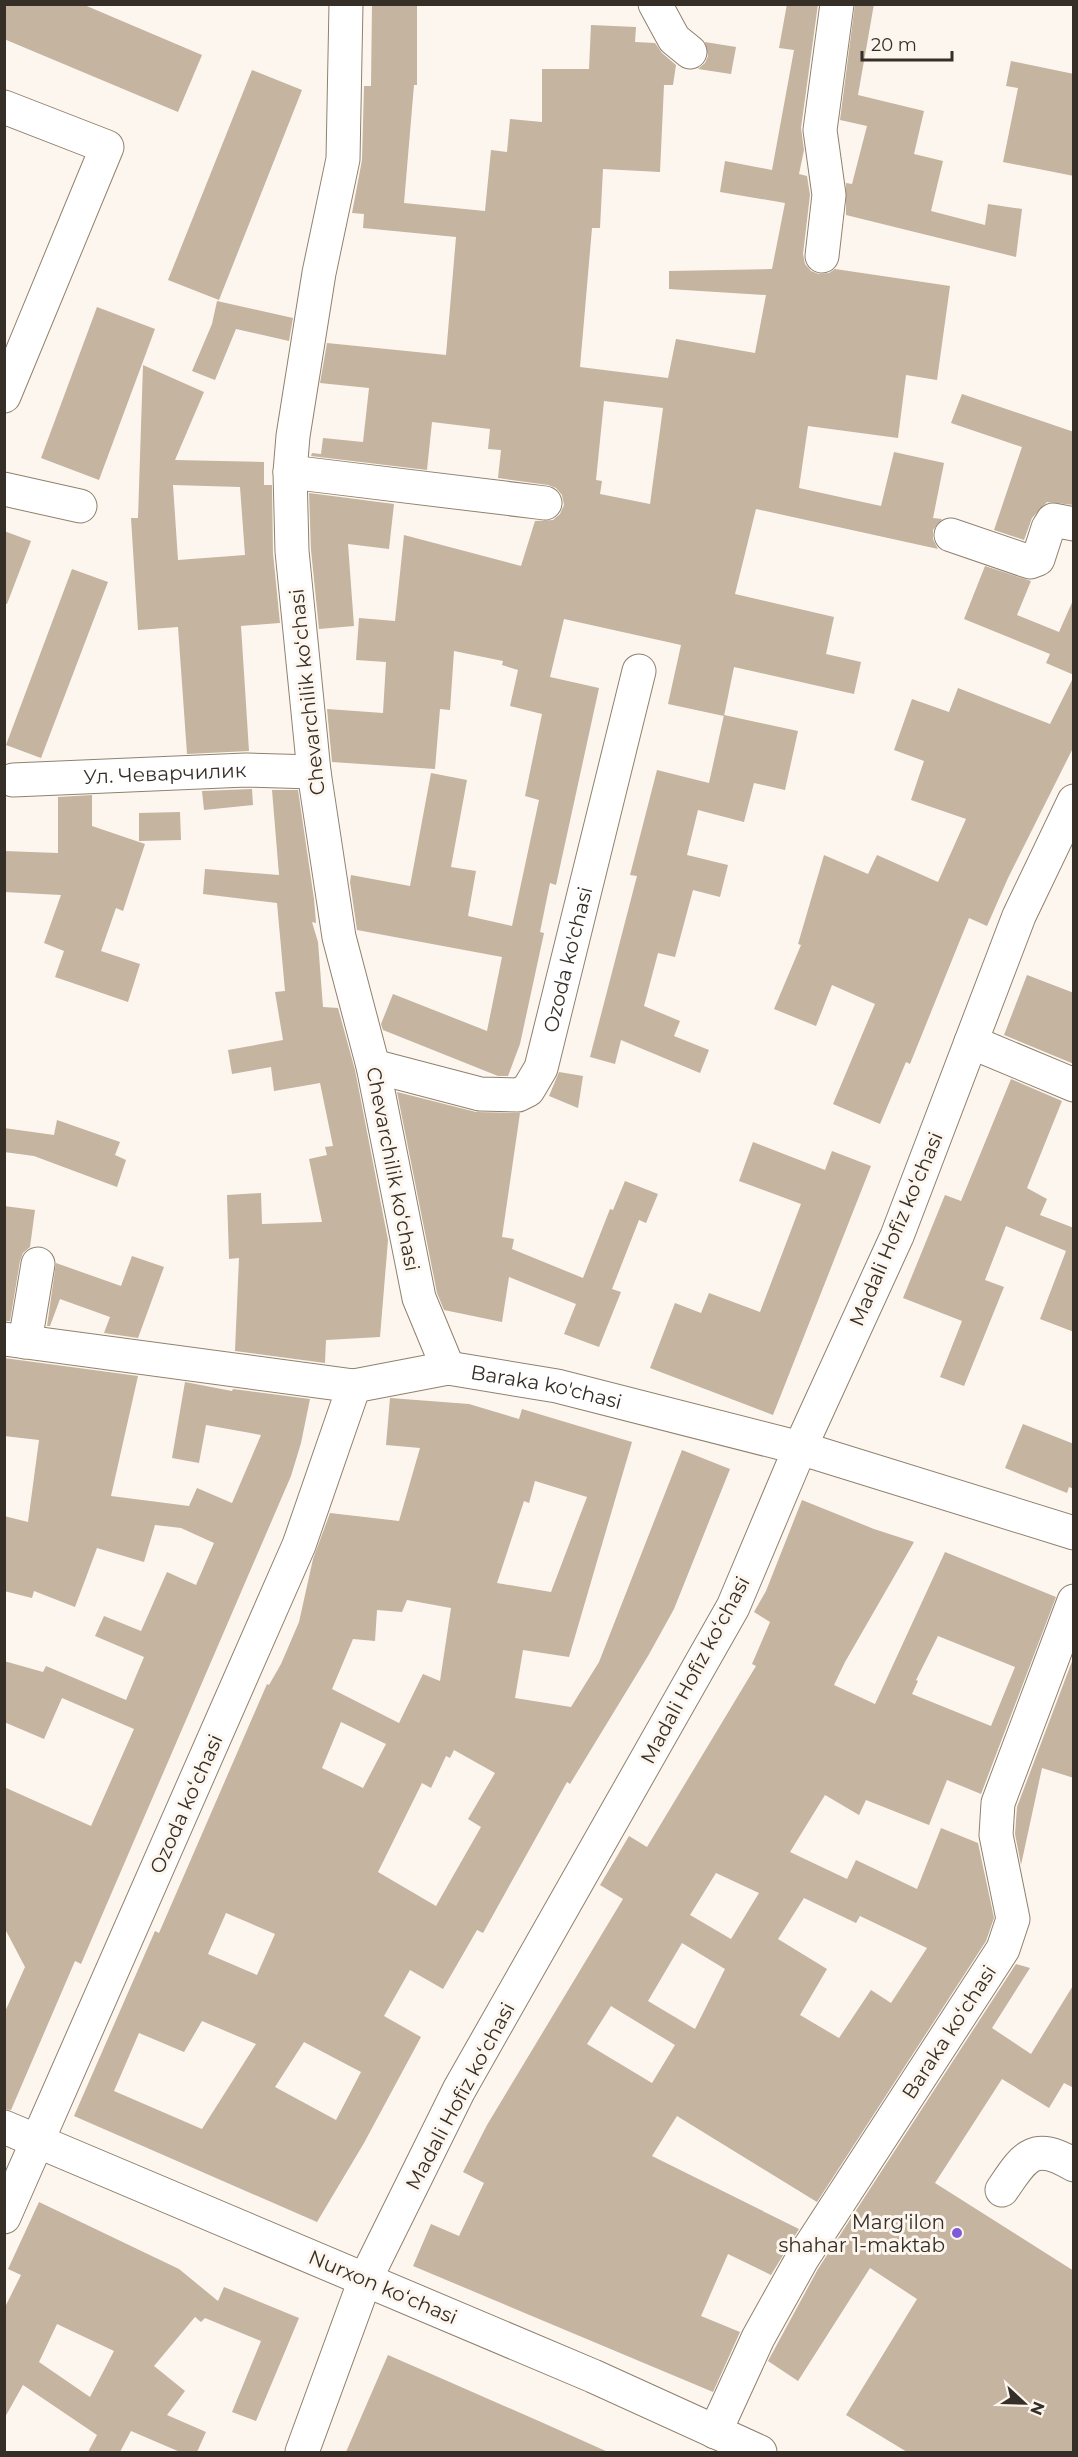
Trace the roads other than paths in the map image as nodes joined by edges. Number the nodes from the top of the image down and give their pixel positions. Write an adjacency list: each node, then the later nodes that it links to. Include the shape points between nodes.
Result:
1 (346, 4): 8 (street, Chevarchilik koʻchasi, via 344,159 319,273)
2 (655, 4): 4 (street, via 674,39)
3 (837, 4): 6 (street, via 820,130 829,195)
4 (690, 52)
5 (4, 107): 7 (street, via 107,147)
6 (822, 256)
7 (4, 396)
8 (290, 472): 10 (street); 15 (street, Chevarchilik koʻchasi, via 292,551)
9 (4, 489): 11 (street)
10 (545, 503)
11 (80, 506)
12 (1074, 524): 13 (street, via 1053,520 1038,559 1030,562)
13 (951, 535)
14 (639, 670): 19 (street, Ozoda ko'chasi, via 541,1068 528,1090 518,1095 480,1094)
15 (314, 772): 16 (street, Ул. Чеварчилик, via 246,770); 19 (street, Chevarchilik koʻchasi, via 339,938)
16 (14, 780)
17 (1074, 801): 18 (street, Madali Hofiz koʻchasi, via 1019,916)
18 (971, 1041): 20 (street); 25 (street, Madali Hofiz koʻchasi, via 897,1236)
19 (373, 1066): 23 (street, Chevarchilik koʻchasi, via 419,1298)
20 (1074, 1085)
21 (38, 1264): 22 (street)
22 (15, 1341): 24 (street, Baraka ko'chasi)
23 (448, 1368): 24 (street, Baraka ko'chasi); 25 (street, Baraka ko'chasi, via 557,1386)
24 (354, 1386): 29 (street, Ozoda koʻchasi, via 298,1545)
25 (800, 1448): 26 (street, Baraka ko'chasi); 33 (street, Madali Hofiz koʻchasi, via 733,1607 459,2090)
26 (1074, 1533)
27 (1074, 1601): 34 (street, Baraka koʻchasi, via 998,1803 996,1835 1013,1919 1003,1948 802,2259 758,2338)
28 (4, 2127): 29 (street, Nurxon koʻchasi)
29 (39, 2141): 32 (street, Ozoda koʻchasi); 33 (street, Nurxon koʻchasi)
30 (1074, 2165): 31 (street, via 1052,2153 1033,2155 1020,2164)
31 (1002, 2190)
32 (4, 2217)
33 (365, 2280): 34 (street, Nurxon koʻchasi); 35 (street, Madali Hofiz koʻchasi)
34 (715, 2432): 36 (street, Nurxon koʻchasi)
35 (302, 2452)
36 (760, 2452)

